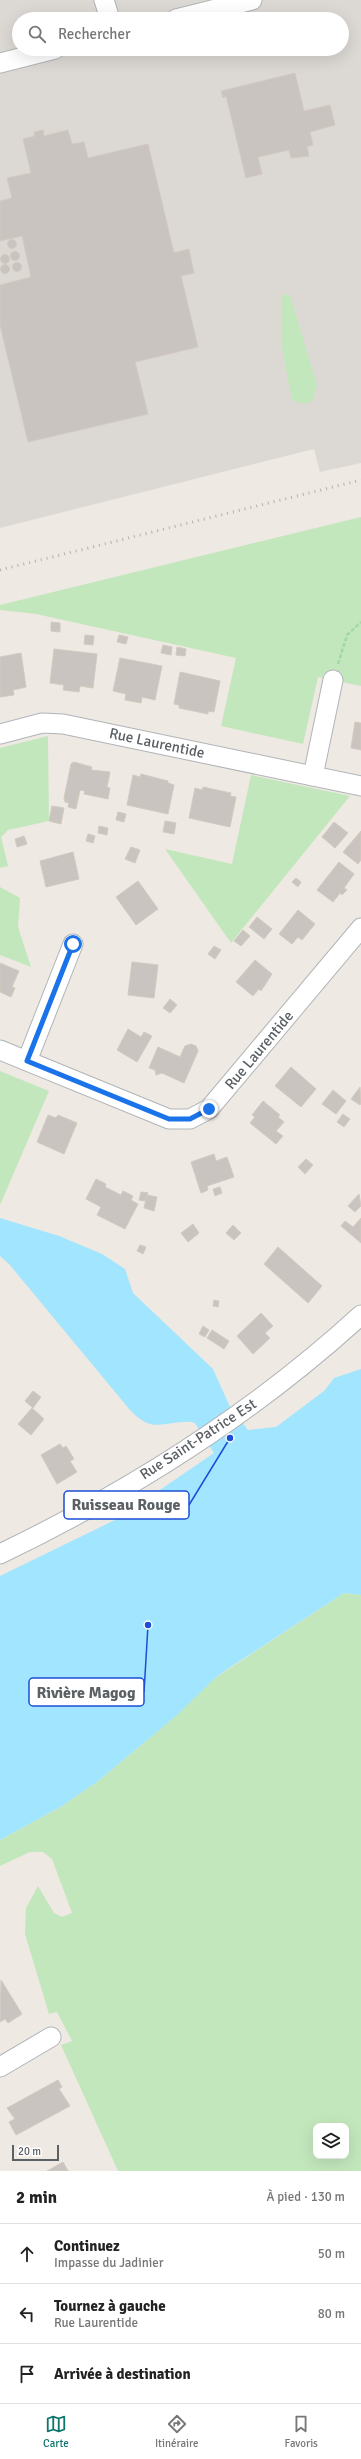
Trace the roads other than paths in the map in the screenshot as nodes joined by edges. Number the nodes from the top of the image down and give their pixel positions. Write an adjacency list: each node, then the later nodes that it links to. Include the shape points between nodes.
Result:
1 (104, 0): 3 (street)
2 (252, 0): 4 (street)
3 (108, 12)
4 (204, 12)
5 (28, 56): 6 (street)
6 (0, 63)
7 (333, 680): 9 (street)
8 (0, 734): 9 (street, Rue Laurentide, via 42,723 56,723)
9 (313, 776): 10 (street, Rue Laurentide)
10 (361, 786)
11 (361, 928): 14 (street, Rue Laurentide, via 209,1109 197,1117 169,1119)
12 (73, 944): 14 (street)
13 (0, 1050): 14 (street, Rue Laurentide)
14 (27, 1061)
15 (361, 1315): 16 (street, Rue Saint-Patrice Est, via 305,1364 202,1439 119,1490)
16 (0, 1554)
17 (51, 2037): 18 (street)
18 (0, 2067)

